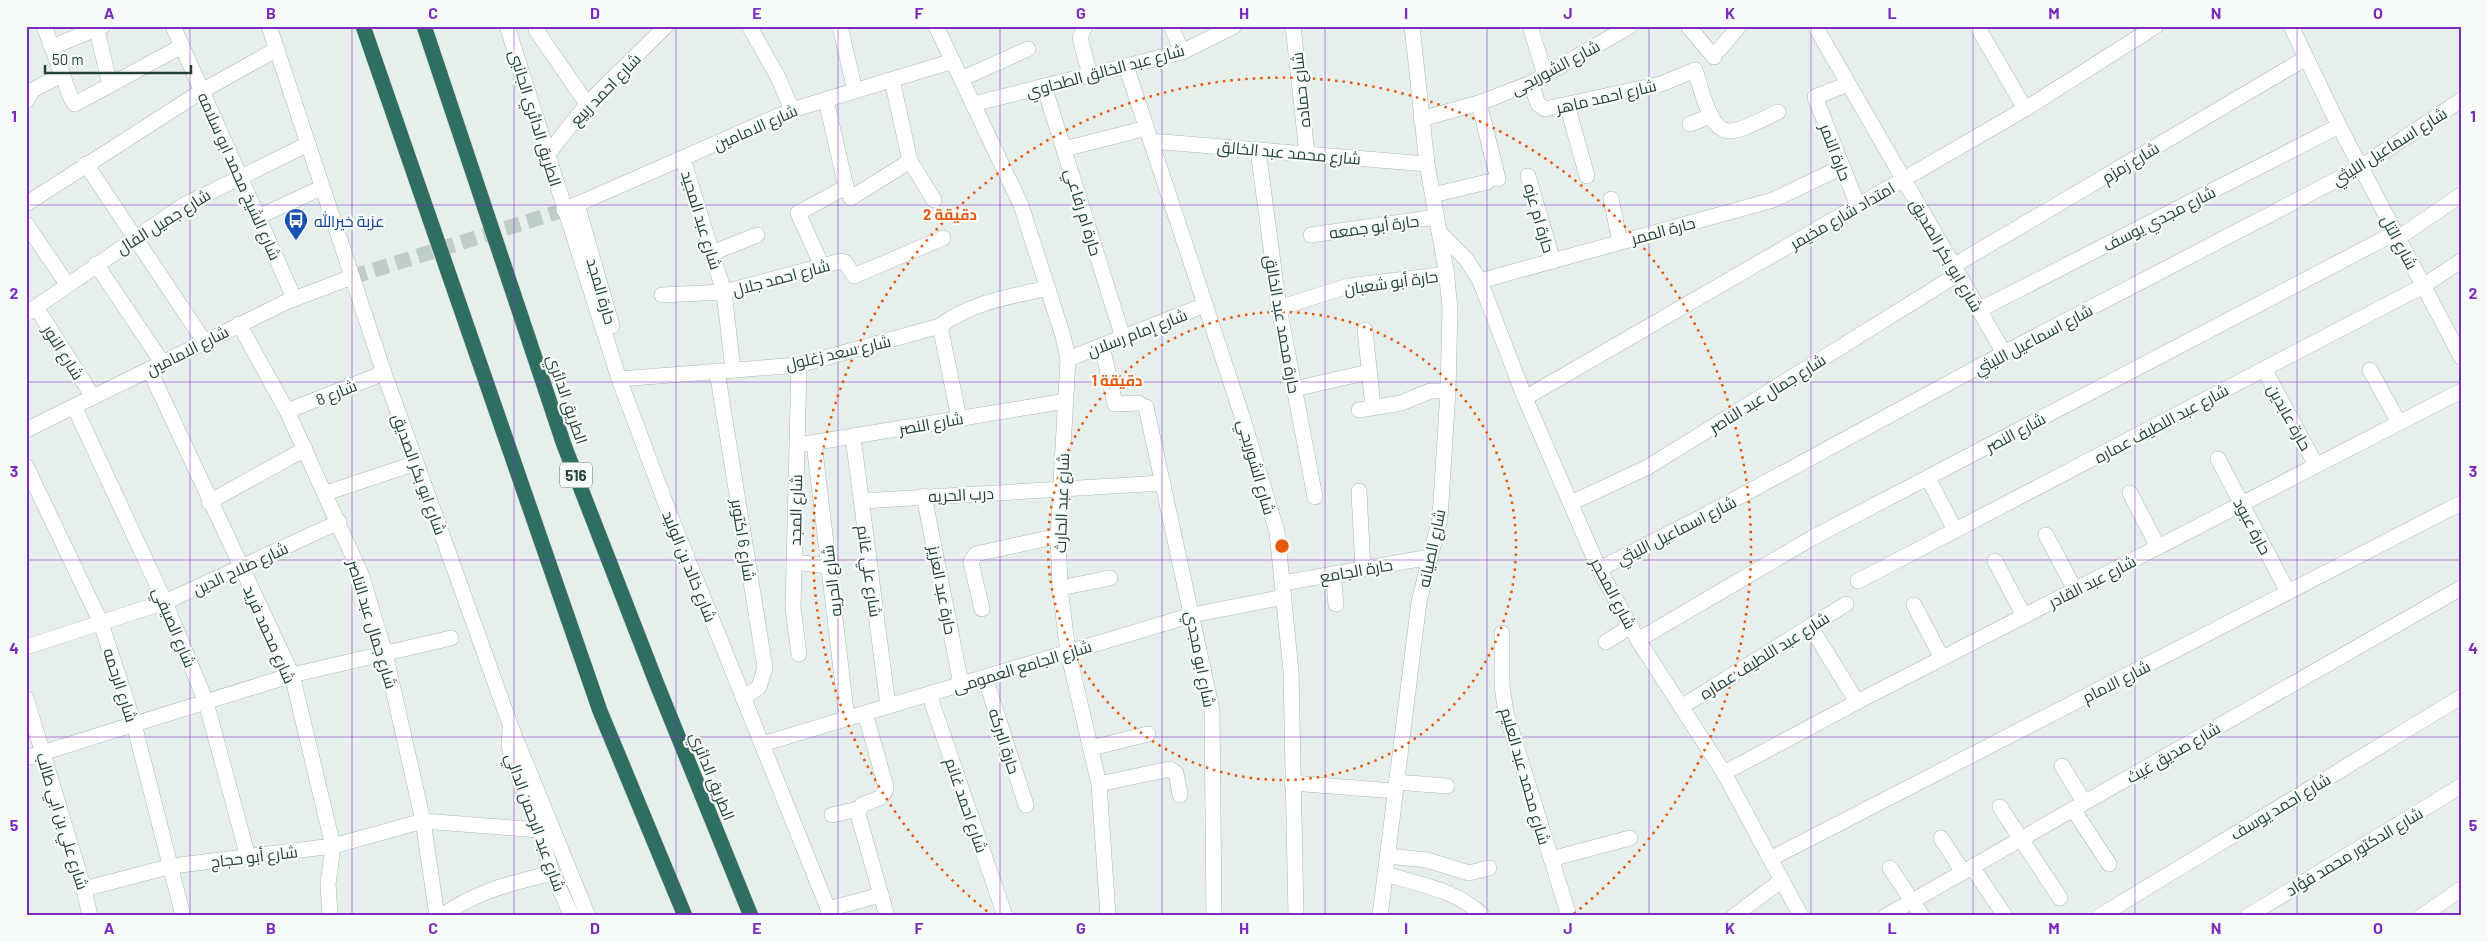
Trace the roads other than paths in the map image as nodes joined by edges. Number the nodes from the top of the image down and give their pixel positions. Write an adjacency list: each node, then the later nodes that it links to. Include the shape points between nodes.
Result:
1 (44, 26): 27 (street)
2 (173, 26): 26 (street, شارع الشيخ محمد ابو سلامه)
3 (269, 26): 28 (street, شارع ابو بكر الصديق)
4 (363, 26): 265 (highway, via 600,711)
5 (424, 26): 266 (highway, الطريق الدائري / 516, via 564,445)
6 (507, 26): 64 (street, الطريق الدائري الجانبى)
7 (749, 26): 53 (street, via 778,77)
8 (840, 26): 44 (street)
9 (936, 26): 32 (street, شارع عبد الحارث)
10 (1085, 26): 35 (street, via 1080,38)
11 (1171, 26): 30 (street)
12 (1234, 26): 30 (street, شارع عبد الخالق الطحاوي)
13 (1293, 26): 63 (street, شارع حماده)
14 (1412, 26): 56 (street, شارع الصيانه)
15 (1530, 26): 36 (street)
16 (1630, 26): 36 (street, شارع الشوربجى)
17 (1688, 26): 18 (street, via 1716,54)
18 (1739, 26)
19 (1815, 26): 40 (street, شارع ابو بكر الصديق)
20 (1977, 26): 52 (street)
21 (2291, 26): 31 (street, شارع التل)
22 (98, 27): 27 (street); 41 (street)
23 (657, 29): 49 (street, شارع احمد ربيع)
24 (2146, 29): 52 (street, امتداد شارع مخيمر)
25 (536, 30): 49 (street)
26 (182, 46): 41 (street); 43 (street, شارع الشيخ محمد ابو سلامه)
27 (52, 47): 34 (street)
28 (276, 49): 43 (street); 60 (street, شارع ابو بكر الصديق)
29 (1028, 49): 37 (street)
30 (1182, 52): 33 (street, شارع عبد الخالق الطحاوي)
31 (2306, 58): 58 (street, شارع التل); 99 (street, شارع زمزم)
32 (953, 61): 37 (street, شارع عبد الحارث); 38 (street, شارع الامامين)
33 (1126, 66): 35 (street, شارع عبد الخالق الطحاوي); 59 (street, شارع الشوربجي)
34 (63, 74): 41 (street, via 75,104); 47 (street, via 33,90)
35 (1090, 75): 42 (street, شارع عبد الخالق الطحاوي)
36 (1546, 75): 39 (street, شارع الشوربجى)
37 (961, 78): 50 (street, شارع عبد الحارث)
38 (892, 80): 44 (street, شارع الامامين); 66 (street)
39 (1531, 83): 48 (street, شارع الشوربجى); 51 (street, شارع احمد ماهر, via 1541,107 1549,109)
40 (1848, 84): 69 (street, حارة النمر, via 1815,97); 74 (street, شارع ابو بكر الصديق)
41 (110, 85)
42 (1044, 86): 50 (street, شارع عبد الخالق الطحاوي); 61 (street, حارة ام رفاعي)
43 (202, 91): 67 (street); 73 (street, شارع الشيخ محمد ابو سلامه)
44 (855, 91): 45 (street, شارع الامامين)
45 (826, 100): 53 (street, شارع الامامين); 75 (street)
46 (2461, 100): 70 (street, شارع اسماعيل الليثي)
47 (26, 101)
48 (1479, 103): 56 (street, شارع الشوربجى); 77 (street, via 1492,181)
49 (587, 104): 64 (street, شارع احمد ربيع)
50 (973, 104): 105 (street, شارع عبد الحارث, via 1021,205)
51 (1567, 105): 55 (street, شارع احمد ماهر, via 1660,84 1696,70); 72 (street)
52 (2025, 109): 74 (street, امتداد شارع مخيمر)
53 (792, 110): 65 (street, شارع الامامين)
54 (1778, 112): 55 (street, via 1730,131 1721,129)
55 (1711, 116): 57 (street)
56 (1421, 119): 68 (street, شارع الصيانه)
57 (1690, 124)
58 (2339, 126): 70 (street, شارع التل); 112 (street, شارع مجدي يوسف)
59 (1149, 135): 61 (street, شارع محمد عبد الخالق); 62 (street, شارع محمد عبد الخالق); 109 (street, شارع الشوربجي)
60 (308, 144): 73 (street, شارع جميل الفال); 76 (street, شارع ابو بكر الصديق)
61 (1064, 149): 116 (street, حارة ام رفاعي)
62 (1258, 150): 63 (street, شارع محمد عبد الخالق); 110 (street, حارة محمد عبد الخالق)
63 (1307, 154): 68 (street, شارع محمد عبد الخالق)
64 (547, 155): 83 (street, الطريق الدائري الجانبى)
65 (683, 159): 83 (street, شارع الامامين); 94 (street, شارع عبد المجيد)
66 (910, 161): 75 (street, via 855,198 849,196); 79 (street)
67 (86, 164): 81 (street); 91 (street)
68 (1427, 164): 77 (street, شارع الصيانه)
69 (1842, 167): 82 (street, حارة النمر); 93 (street, حارة الممر, via 1773,200)
70 (2361, 167): 90 (street, شارع التل); 119 (street, شارع اسماعيل الليثي)
71 (1528, 176): 95 (street, حارة ام عزه)
72 (1587, 176)
73 (240, 178): 84 (street, شارع الشيخ محمد ابو سلامه); 91 (street, شارع جميل الفال, via 184,205)
74 (1904, 180): 82 (street, امتداد شارع مخيمر); 99 (street, شارع ابو بكر الصديق)
75 (846, 187): 98 (street, via 798,213)
76 (322, 188): 84 (street); 101 (street, شارع ابو بكر الصديق)
77 (1432, 195): 85 (street, شارع الصيانه)
78 (2461, 195): 90 (street, شارع النصر)
79 (934, 200)
80 (1611, 200): 93 (street)
81 (26, 204)
82 (1858, 206): 135 (street, امتداد شارع مخيمر)
83 (571, 207): 130 (street, شارع خالد بن الوليد)
84 (258, 217): 108 (street, شارع الشيخ محمد ابو سلامه)
85 (1437, 217): 87 (street, شارع الصيانه); 89 (street, حارة أبو جمعه)
86 (26, 224): 103 (street)
87 (1440, 232): 100 (street, شارع الصيانه); 102 (street, شارع المحجر, via 1466,259)
88 (757, 235): 94 (street)
89 (1311, 235)
90 (2397, 236): 104 (street, شارع التل); 150 (street, شارع النصر)
91 (135, 238): 97 (street, شارع جميل الفال); 117 (street)
92 (943, 238): 98 (street, شارع احمد جلال, via 854,276 843,261)
93 (1620, 242): 95 (street, حارة الممر)
94 (712, 254): 106 (street, شارع عبد المجيد)
95 (1553, 261): 102 (street, حارة الممر)
96 (2461, 261): 104 (street, شارع عبد اللطيف عماره)
97 (96, 264): 103 (street, شارع جميل الفال); 123 (street, شارع محمد فريد)
98 (822, 266): 106 (street, شارع احمد جلال)
99 (1956, 270): 112 (street, شارع ابو بكر الصديق); 160 (street, شارع جمال عبد الناصر, via 1648,467)
100 (1447, 274): 110 (street, حارة أبو شعبان, via 1348,286); 132 (street, شارع الصيانه, via 1450,308)
101 (352, 277): 108 (street, شارع الامامين); 129 (street, شارع ابو بكر الصديق)
102 (1480, 281): 135 (street, شارع المحجر)
103 (67, 284): 111 (street, شارع جميل الفال)
104 (2423, 286): 120 (street, شارع التل); 124 (street, شارع عبد اللطيف عماره)
105 (1048, 288): 114 (street, شارع سعد زغلول, via 978,304 957,313); 121 (street, شارع عبد الحارث)
106 (724, 292): 107 (street, شارع احمد جلال); 125 (street, شارع عبد المجيد)
107 (662, 295)
108 (294, 298): 113 (street, شارع الامامين)
109 (1206, 305): 116 (street, شارع إمام رسلان); 180 (street, شارع الشوربجي, via 1276,532)
110 (1278, 308): 131 (street, حارة محمد عبد الخالق)
111 (31, 310): 134 (street, شارع النور)
112 (1978, 310): 119 (street, شارع ابو بكر الصديق)
113 (239, 324): 117 (street, شارع الامامين); 138 (street, شارع جمال عبد الناصر)
114 (940, 326): 122 (street, شارع سعد زغلول); 139 (street)
115 (1366, 330): 128 (street)
116 (1123, 338): 118 (street, شارع إمام رسلان)
117 (204, 341): 123 (street, شارع الامامين)
118 (1102, 346): 121 (street, شارع إمام رسلان); 151 (street, شارع ابو مجدي, via 1115,404 1143,405)
119 (2004, 353): 174 (street, شارع اسماعيل الليثي, via 1700,518)
120 (2461, 357)
121 (1068, 359): 136 (street, شارع عبد الحارث)
122 (798, 364): 125 (street, شارع سعد زغلول); 144 (street, شارع المجد)
123 (155, 366): 134 (street, شارع الامامين); 159 (street, شارع محمد فريد)
124 (2264, 369): 148 (street, حارة عابدين); 164 (street, شارع عبد اللطيف عماره)
125 (733, 370): 127 (street, شارع سعد زغلول)
126 (2370, 370): 140 (street)
127 (717, 372): 130 (street, شارع سعد زغلول); 207 (street, شارع 6 اكتوبر, via 765,668 759,687)
128 (1369, 372): 131 (street); 132 (street, via 1366,408 1401,403 1430,391)
129 (384, 373): 138 (street, شارع 8); 147 (street, شارع ابو بكر الصديق)
130 (623, 379): 207 (street, شارع خالد بن الوليد)
131 (1294, 389): 157 (street, حارة محمد عبد الخالق)
132 (1448, 391): 168 (street, شارع الصيانه, via 1440,518)
133 (2461, 391): 140 (street, شارع عبد القادر)
134 (92, 397): 137 (street, شارع الامامين)
135 (1525, 398): 160 (street, شارع المحجر)
136 (1066, 401): 139 (street, شارع النصر); 152 (street, شارع عبد الحارث)
137 (74, 406): 141 (street, شارع الامامين); 183 (street, شارع الصيفي)
138 (287, 412): 145 (street, شارع جمال عبد الناصر)
139 (960, 418): 142 (street, شارع النصر)
140 (2399, 423): 148 (street, شارع عبد القادر)
141 (26, 430)
142 (853, 436): 143 (street, شارع النصر); 158 (street, شارع علي غانم)
143 (814, 443): 144 (street, شارع النصر); 171 (street, شارع الحريه)
144 (797, 446): 170 (street, شارع المجد)
145 (305, 449): 154 (street, شارع جمال عبد الناصر); 159 (street)
146 (2218, 459): 162 (street, حارة عبود)
147 (416, 463): 154 (street); 215 (street, شارع ابو بكر الصديق)
148 (2316, 465): 162 (street, شارع عبد القادر)
149 (26, 466): 190 (street, شارع الرحمه)
150 (1928, 478): 164 (street); 193 (street, شارع النصر)
151 (1163, 483): 152 (street, درب الحريه); 188 (street, شارع ابو مجدي)
152 (1061, 488): 156 (street, درب الحريه); 166 (street, شارع عبد الحارث)
153 (1359, 491): 173 (street)
154 (326, 492): 163 (street, شارع جمال عبد الناصر)
155 (2130, 493): 167 (street)
156 (924, 496): 158 (street, درب الحريه); 203 (street, حارة عبد العزيز)
157 (1315, 497)
158 (861, 501): 210 (street, شارع علي غانم)
159 (210, 502): 172 (street, شارع محمد فريد)
160 (1571, 503): 174 (street, شارع المحجر)
161 (2461, 503): 182 (street, شارع الامام)
162 (2241, 504): 167 (street, شارع عبد القادر); 182 (street, حارة عبود)
163 (339, 522): 172 (street, شارع صلاح الدين); 198 (street, شارع جمال عبد الناصر, via 362,574)
164 (1955, 530): 177 (street, شارع عبد اللطيف عماره)
165 (2046, 535): 181 (street)
166 (1058, 536): 178 (street, شارع عبد الحارث); 187 (street, via 976,554 972,562)
167 (2158, 547): 181 (street, شارع عبد القادر)
168 (1430, 558): 173 (street, حارة الجامع); 227 (street, شارع الصيانه, via 1418,602)
169 (1995, 561): 189 (street)
170 (794, 562): 171 (street); 199 (street, شارع المجد, via 793,608)
171 (829, 566): 213 (street, شارع الحريه)
172 (240, 569): 183 (street, شارع صلاح الدين); 201 (street, شارع محمد فريد)
173 (1364, 569): 175 (street, حارة الجامع)
174 (1599, 569): 193 (street, شارع المحجر)
175 (1333, 574): 180 (street, حارة الجامع); 184 (street)
176 (1110, 578): 178 (street)
177 (1858, 581)
178 (1060, 588): 197 (street, شارع عبد الحارث)
179 (2461, 588): 230 (street, شارع صديق غيث)
180 (1284, 590): 188 (street, شارع الجامع العمومى); 223 (street, شارع الشوربجي, via 1291,671)
181 (2075, 590): 189 (street, شارع عبد القادر)
182 (2288, 592): 243 (street, شارع الامام)
183 (165, 602): 190 (street, شارع صلاح الدين); 208 (street, شارع الصيفي)
184 (1336, 604)
185 (1846, 604): 191 (street, شارع عبد اللطيف عماره)
186 (1914, 605): 200 (street)
187 (982, 609)
188 (1192, 615): 197 (street, شارع الجامع العمومى); 270 (street, شارع ابو مجدي, via 1212,710)
189 (2024, 616): 200 (street, شارع عبد القادر)
190 (101, 623): 196 (street, شارع صلاح الدين); 214 (street, شارع الرحمه)
191 (1810, 626): 209 (street); 211 (street, شارع عبد اللطيف عماره)
192 (1502, 633): 242 (street, شارع محمد عبد العليم, via 1502,686 1506,713)
193 (1634, 633): 195 (street, شارع النصر); 211 (street, شارع المحجر)
194 (451, 638): 198 (street)
195 (1606, 642)
196 (26, 647)
197 (1068, 652): 202 (street, شارع الجامع العمومى); 218 (street, شارع عبد الحارث)
198 (385, 653): 201 (street); 234 (street, شارع جمال عبد الناصر)
199 (799, 654)
200 (1942, 658): 209 (street, شارع عبد القادر)
201 (292, 675): 208 (street); 239 (street, شارع محمد فريد)
202 (985, 677): 203 (street, شارع الجامع العمومى); 229 (street, حارة البركه)
203 (961, 684): 204 (street, شارع الجامع العمومى)
204 (929, 694): 210 (street, شارع الجامع العمومى); 268 (street, شارع احمد غانم)
205 (2461, 697): 280 (street, شارع احمد يوسف)
206 (26, 698): 219 (street, شارع علي بن ابي طالب)
207 (743, 698): 217 (street, شارع خالد بن الوليد)
208 (206, 702): 214 (street); 241 (street, شارع الصيفي)
209 (1857, 702): 222 (street, شارع عبد القادر)
210 (888, 706): 212 (street, شارع الجامع العمومى)
211 (1681, 707): 222 (street, شارع المحجر)
212 (866, 713): 213 (street, شارع الجامع العمومى); 232 (street, via 886,786 881,798 866,802)
213 (847, 718): 217 (street, شارع الجامع العمومى)
214 (134, 724): 219 (street); 245 (street, شارع الرحمه)
215 (511, 727): 235 (street, شارع عبد الرحمن الدالي, via 509,751); 264 (street, شارع ابو بكر الصديق)
216 (1148, 734): 218 (street)
217 (762, 744): 257 (street, شارع خالد بن الوليد)
218 (1091, 748): 224 (street, شارع عبد الحارث)
219 (43, 753): 220 (street); 252 (street, شارع علي بن ابي طالب)
220 (26, 758)
221 (2062, 766): 230 (street)
222 (1724, 773): 243 (street, شارع المحجر)
223 (1292, 783): 227 (street); 271 (street, شارع الشوربجي)
224 (1099, 784): 228 (street, via 1170,769 1176,773); 269 (street, شارع عبد الحارث)
225 (1447, 786): 227 (street)
226 (2461, 786): 281 (street, شارع الدكتور محمد فؤاد)
227 (1396, 787): 240 (street, شارع الصيانه)
228 (1180, 795)
229 (1026, 805)
230 (2079, 806): 238 (street, شارع صديق غيث); 244 (street)
231 (2000, 807): 238 (street)
232 (859, 809): 233 (street); 254 (street)
233 (832, 815)
234 (423, 821): 235 (street, شارع أبو حجاج); 239 (street, شارع أبو حجاج); 261 (street, شارع جمال عبد الناصر)
235 (539, 830): 249 (street, شارع عبد الرحمن الدالي)
236 (1630, 838): 242 (street)
237 (1941, 838): 248 (street)
238 (2021, 838): 248 (street, شارع صديق غيث); 255 (street)
239 (333, 846): 241 (street, شارع أبو حجاج); 260 (street, شارع محمد فريد, via 328,884)
240 (1387, 856): 246 (street, via 1427,860 1469,873); 250 (street, شارع الصيانه)
241 (248, 857): 245 (street, شارع أبو حجاج)
242 (1551, 859): 274 (street, شارع محمد عبد العليم)
243 (1770, 859): 251 (street, شارع المحجر)
244 (2109, 864)
245 (172, 866): 252 (street, شارع أبو حجاج); 259 (street, شارع الرحمه)
246 (1489, 868)
247 (1890, 868): 256 (street)
248 (1968, 869): 256 (street, شارع صديق غيث); 279 (street)
249 (552, 873): 262 (street, via 488,890); 263 (street, شارع عبد الرحمن الدالي)
250 (1385, 874): 272 (street, شارع الصيانه); 273 (street, via 1445,891 1462,899)
251 (1782, 880): 275 (street); 276 (street, شارع المحجر)
252 (84, 889): 258 (street, شارع علي بن ابي طالب)
253 (2461, 889): 282 (street)
254 (881, 895): 257 (street); 267 (street)
255 (2060, 898)
256 (1912, 901): 277 (street, شارع صديق غيث); 278 (street)
257 (830, 912)
258 (90, 916)
259 (184, 916)
260 (330, 916)
261 (437, 916)
262 (442, 916)
263 (572, 916)
264 (588, 916)
265 (685, 916)
266 (751, 916)
267 (887, 916)
268 (1005, 916)
269 (1108, 916)
270 (1214, 916)
271 (1296, 916)
272 (1380, 916)
273 (1483, 916)
274 (1569, 916)
275 (1734, 916)
276 (1801, 916)
277 (1886, 916)
278 (1922, 916)
279 (2005, 916)
280 (2100, 916)
281 (2248, 916)
282 (2422, 916)

